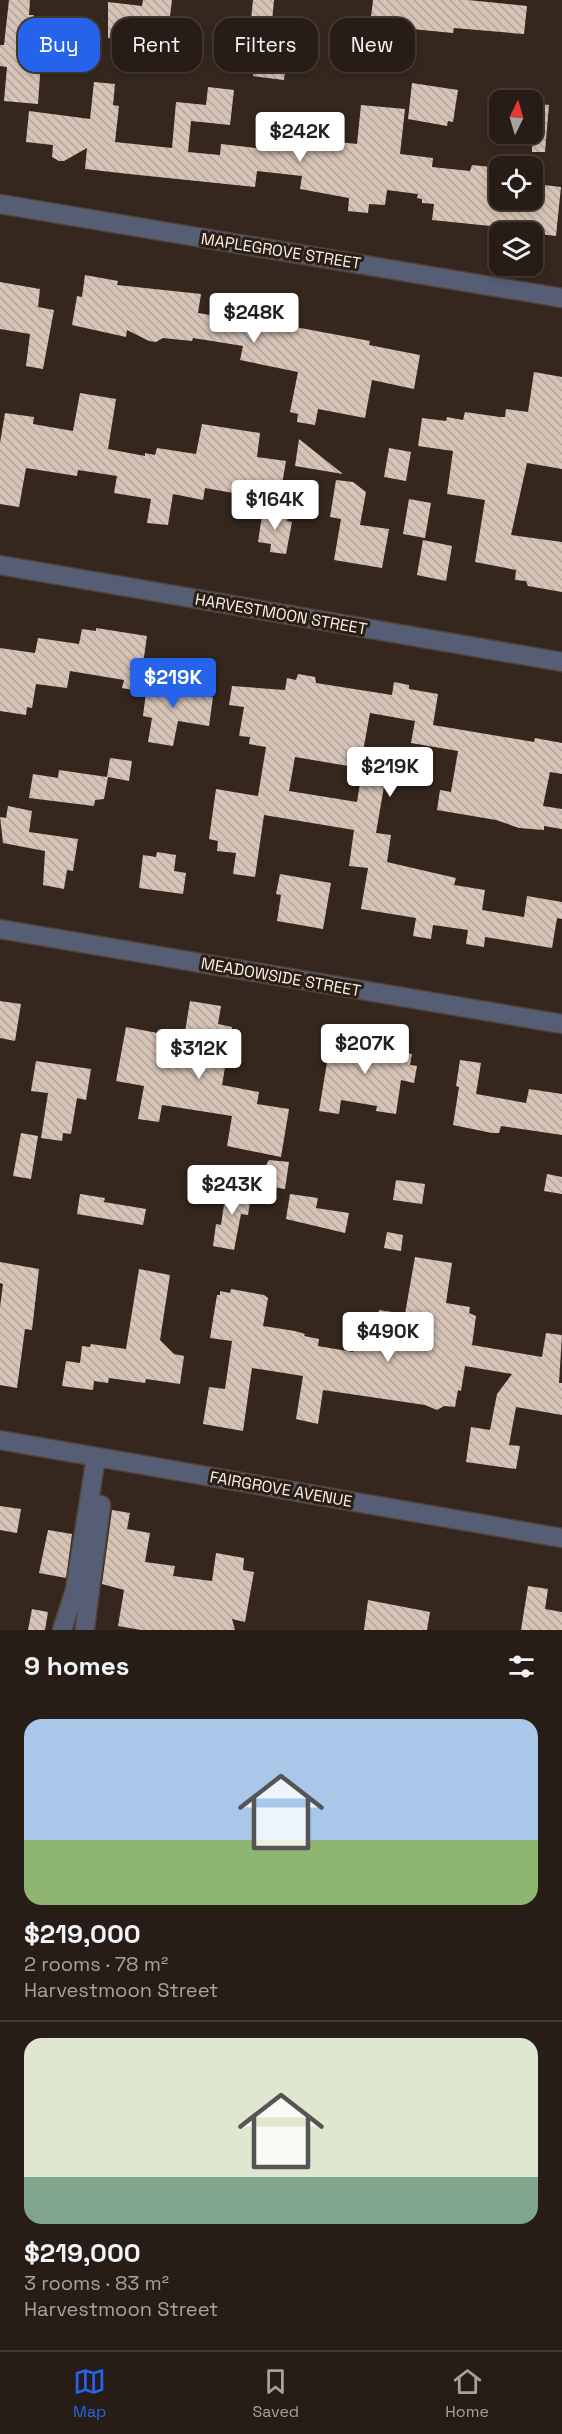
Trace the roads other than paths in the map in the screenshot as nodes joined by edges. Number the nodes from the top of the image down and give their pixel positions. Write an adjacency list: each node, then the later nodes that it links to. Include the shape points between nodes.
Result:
1 (0, 204): 2 (street, MAPLEGROVE STREET)
2 (562, 298)
3 (0, 565): 4 (street, HARVESTMOON STREET)
4 (562, 662)
5 (0, 929): 6 (street, MEADOWSIDE STREET)
6 (562, 1024)
7 (0, 1440): 8 (street, FAIRGROVE AVENUE)
8 (96, 1457): 9 (street, FAIRGROVE AVENUE); 10 (street, via 103,1486); 11 (street, via 75,1590)
9 (562, 1538)
10 (85, 1628)
11 (62, 1630)

